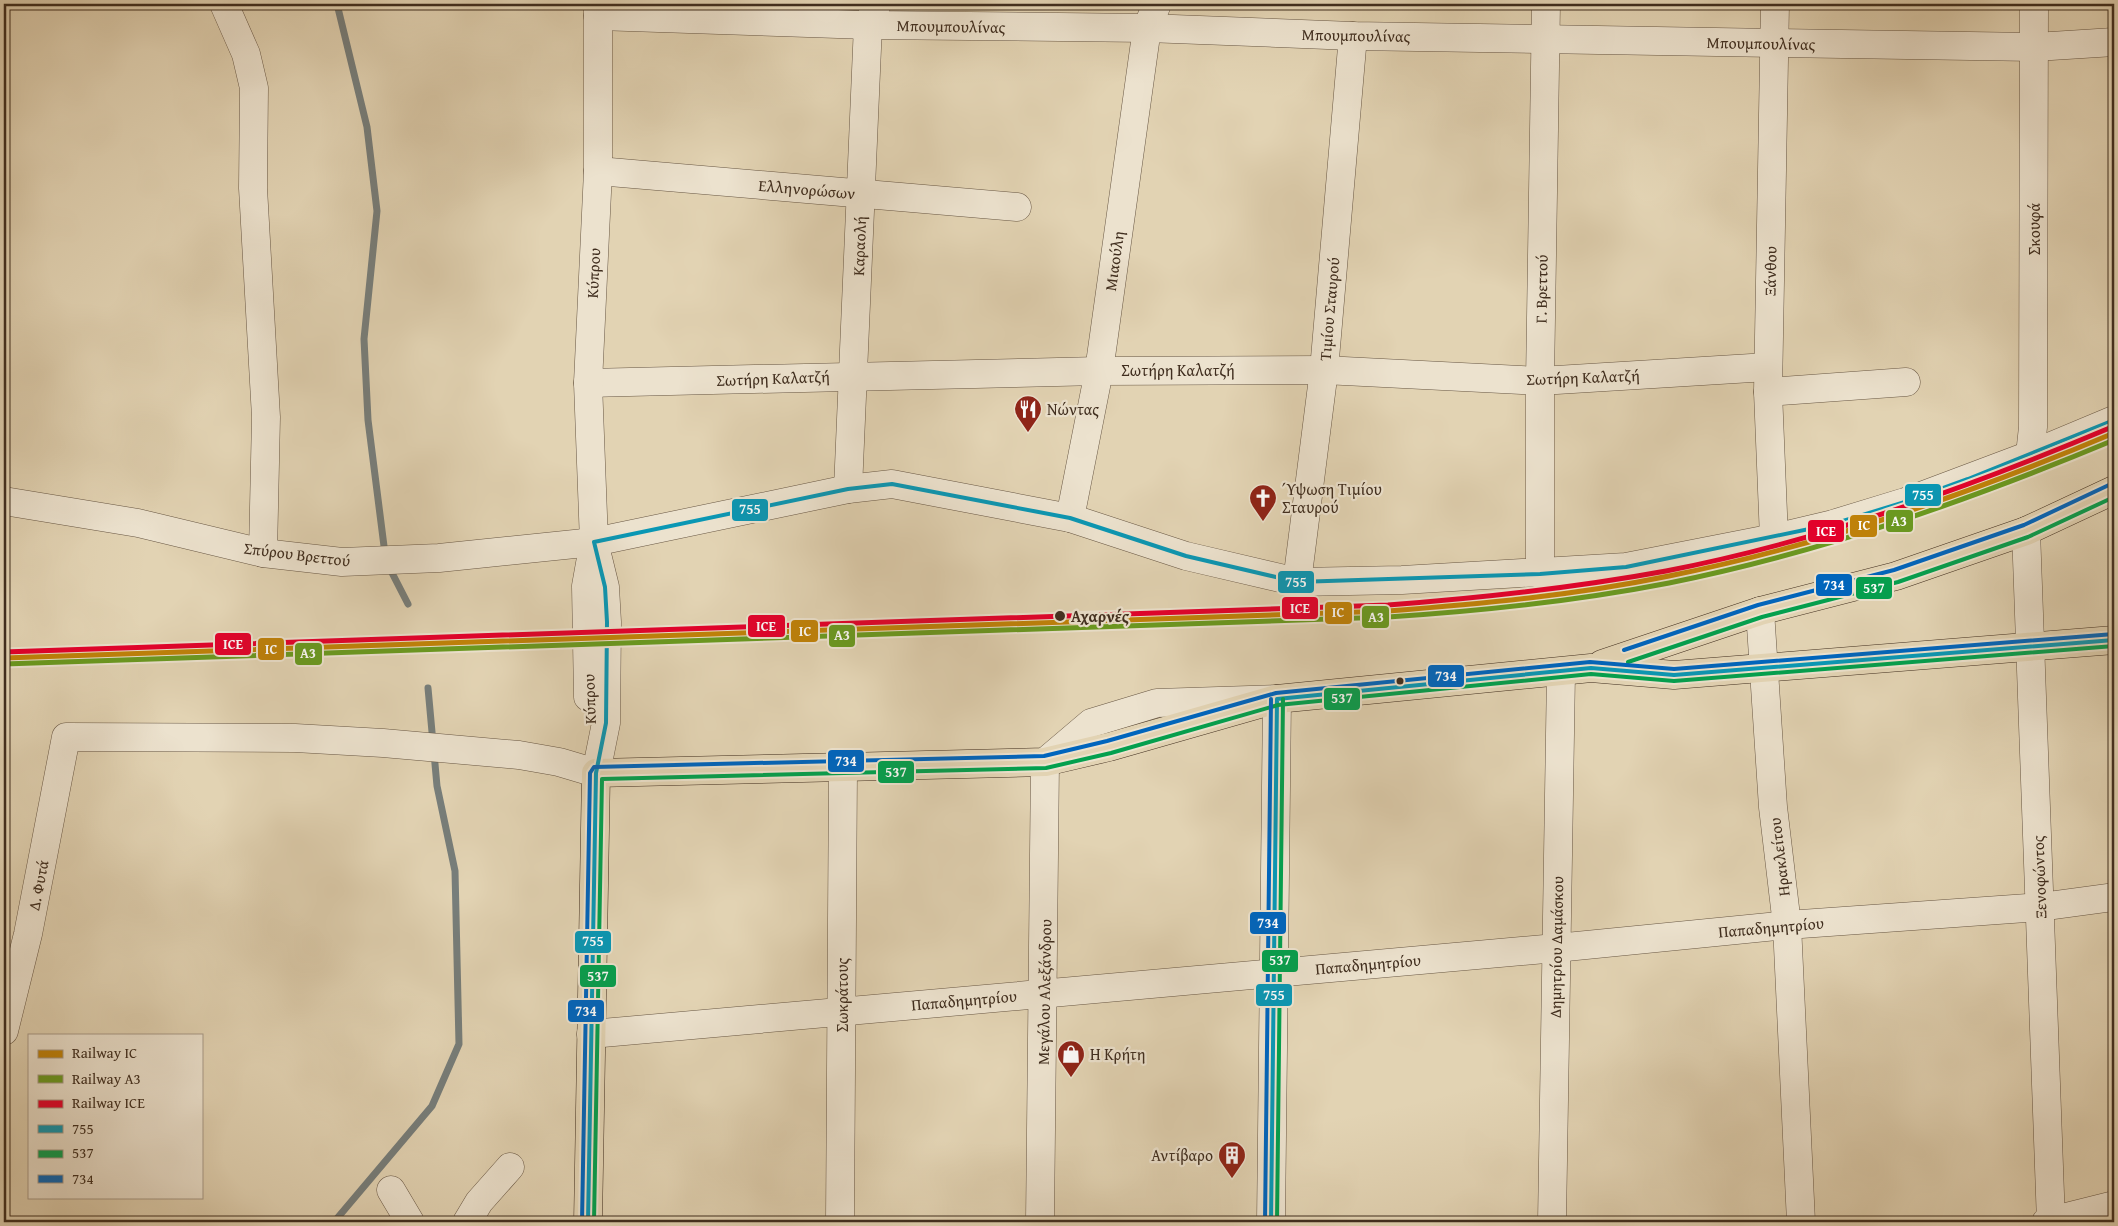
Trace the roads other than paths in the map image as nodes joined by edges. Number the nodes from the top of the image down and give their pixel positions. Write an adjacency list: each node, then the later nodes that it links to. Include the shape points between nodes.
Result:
1 (224, 4): 32 (street, via 246,54 254,88 253,188 266,417)
2 (1546, 4): 9 (street, Γ. Βρεττού)
3 (1775, 4): 11 (street, Ξάνθου)
4 (2034, 4): 12 (street, Σκουφά)
5 (598, 10): 6 (street, Μπουμπουλίνας); 13 (street, Κύπρου)
6 (872, 14): 7 (street, Μπουμπουλίνας); 14 (street, Καραολή)
7 (1152, 16): 8 (street, Μπουμπουλίνας); 17 (street, Μιαούλη)
8 (1353, 36): 9 (street, Μπουμπουλίνας); 16 (street, Τιμίου Σταυρού)
9 (1545, 38): 11 (street, Μπουμπουλίνας); 20 (street, Γ. Βρεττού)
10 (2114, 42): 12 (street, Μπουμπουλίνας)
11 (1775, 43): 12 (street, Μπουμπουλίνας); 19 (street, Ξάνθου)
12 (2035, 47): 24 (street, Σκουφά, via 2033,427)
13 (598, 171): 14 (street, Ελληνορώσων); 22 (street, Κύπρου)
14 (860, 194): 15 (street, Ελληνορώσων); 18 (street, Καραολή)
15 (1017, 207)
16 (1324, 370): 17 (street, Σωτήρη Καλατζή); 20 (street, Σωτήρη Καλατζή); 34 (street, Τιμίου Σταυρού)
17 (1099, 371): 18 (street, Σωτήρη Καλατζή); 28 (street, Μιαούλη)
18 (854, 375): 22 (street, Σωτήρη Καλατζή); 25 (street, Καραολή)
19 (1768, 380): 20 (street, Σωτήρη Καλατζή); 21 (street, Σωτήρη Καλατζή); 30 (street, Ξάνθου)
20 (1540, 381): 33 (street, Γ. Βρεττού)
21 (1906, 382)
22 (588, 383): 31 (street, Κύπρου)
23 (2114, 420): 24 (street, Σπύρου Βρεττού)
24 (2030, 455): 30 (street, Σπύρου Βρεττού, via 1905,502)
25 (848, 489): 28 (street, Σπύρου Βρεττού, via 892,484); 31 (street, Σπύρου Βρεττού)
26 (2114, 490): 29 (main road)
27 (4, 501): 32 (street, Σπύρου Βρεττού, via 138,523)
28 (1070, 518): 34 (street, Σπύρου Βρεττού, via 1186,556)
29 (2026, 531): 35 (main road, via 1896,576); 37 (street, Ξενοφώντος)
30 (1774, 538): 33 (street, Σπύρου Βρεττού, via 1626,567)
31 (594, 542): 32 (street, Σπύρου Βρεττού, via 438,558 342,562); 44 (street, Κύπρου, via 605,587 607,622 606,723)
32 (263, 553)
33 (1540, 574): 34 (street, Σπύρου Βρεττού)
34 (1298, 582)
35 (1760, 611): 38 (main road); 39 (street, Ηρακλείτου)
36 (2114, 640): 37 (main road)
37 (2031, 645): 39 (main road); 46 (street, Ξενοφώντος)
38 (1592, 668): 39 (main road, via 1674,675); 40 (main road)
39 (1764, 669): 47 (street, Ηρακλείτου, via 1773,807)
40 (1561, 672): 41 (main road); 48 (street, Δημητρίου Δαμάσκου)
41 (1277, 699): 42 (main road); 49 (street)
42 (1045, 762): 43 (main road); 50 (street, Μεγάλου Αλεξάνδρου)
43 (843, 769): 44 (main road); 51 (street, Σωκράτους)
44 (596, 774): 52 (street, Δ. Φυτά, via 559,762 519,755 418,746 295,738 66,737 28,934); 53 (main road)
45 (2114, 897): 46 (street, Παπαδημητρίου)
46 (2040, 907): 47 (street, Παπαδημητρίου); 65 (street, Ξενοφώντος)
47 (1787, 925): 48 (street, Παπαδημητρίου); 64 (street, Ηρακλείτου)
48 (1556, 948): 49 (street, Παπαδημητρίου); 63 (street, Δημητρίου Δαμάσκου)
49 (1275, 972): 50 (street, Παπαδημητρίου); 62 (street)
50 (1044, 993): 51 (street, Παπαδημητρίου); 61 (street, Μεγάλου Αλεξάνδρου)
51 (842, 1011): 53 (street, Παπαδημητρίου); 60 (street, Σωκράτους)
52 (4, 1031)
53 (591, 1034): 59 (main road)
54 (510, 1167): 58 (street, via 479,1202)
55 (391, 1190): 57 (street)
56 (2114, 1205): 65 (street)
57 (410, 1222)
58 (467, 1222)
59 (588, 1222)
60 (840, 1222)
61 (1040, 1222)
62 (1272, 1222)
63 (1552, 1222)
64 (1801, 1222)
65 (2047, 1222)

